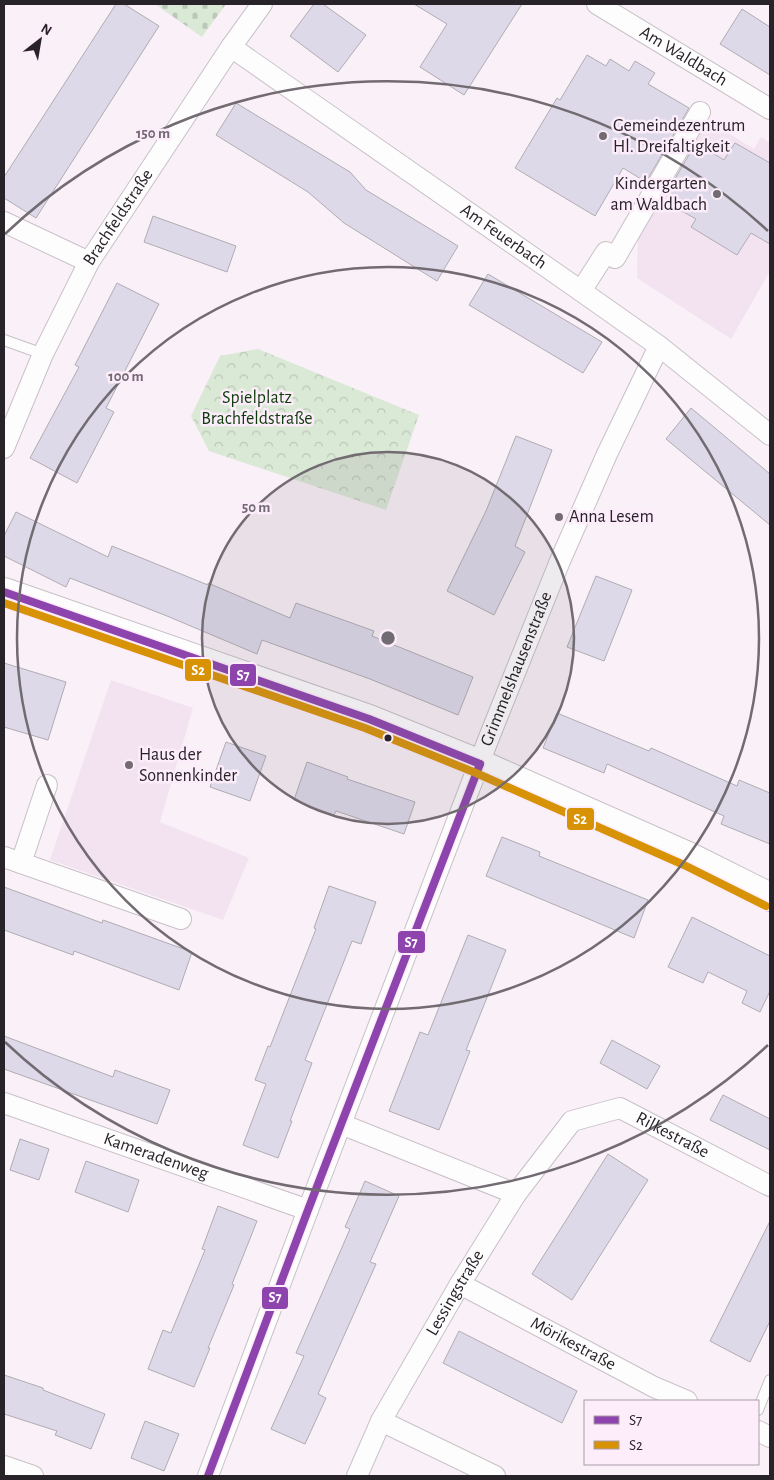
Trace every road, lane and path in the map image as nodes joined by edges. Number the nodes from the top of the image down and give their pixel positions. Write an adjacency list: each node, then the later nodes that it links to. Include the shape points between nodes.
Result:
1 (262, 4): 3 (street, Brachfeldstraße)
2 (597, 4): 4 (street, Am Waldbach)
3 (231, 47): 7 (street, Brachfeldstraße); 8 (street, Am Feuerbach)
4 (770, 109)
5 (700, 112): 8 (street, via 615,258 606,252)
6 (4, 222): 7 (street)
7 (89, 262): 11 (street, Brachfeldstraße)
8 (582, 291): 10 (street, Am Feuerbach)
9 (4, 340): 11 (lane)
10 (659, 346): 12 (street, Am Feuerbach); 15 (street, Grimmelshausenstraße, via 560,561)
11 (43, 354): 13 (street, Brachfeldstraße)
12 (770, 435)
13 (4, 448)
14 (4, 592): 15 (street, via 369,719)
15 (480, 764): 18 (street, via 688,856); 22 (street, Grimmelshausenstraße)
16 (47, 785): 17 (street)
17 (12, 860): 19 (street)
18 (770, 897)
19 (181, 919)
20 (4, 1103): 25 (street, Kameradenweg)
21 (572, 1121): 23 (street, Rilkestraße, via 620,1108); 24 (street, Lessingstraße)
22 (341, 1124): 24 (street); 25 (street, Grimmelshausenstraße)
23 (770, 1186)
24 (516, 1194): 26 (street, Lessingstraße)
25 (308, 1210): 33 (street, Grimmelshausenstraße)
26 (460, 1284): 28 (street, Mörikestraße, via 654,1387); 30 (street, Lessingstraße)
27 (770, 1380): 29 (lane)
28 (685, 1400)
29 (759, 1408)
30 (381, 1421): 34 (street, Lessingstraße); 35 (street)
31 (4, 1466): 32 (street)
32 (33, 1476)
33 (208, 1476)
34 (357, 1476)
35 (495, 1476)

